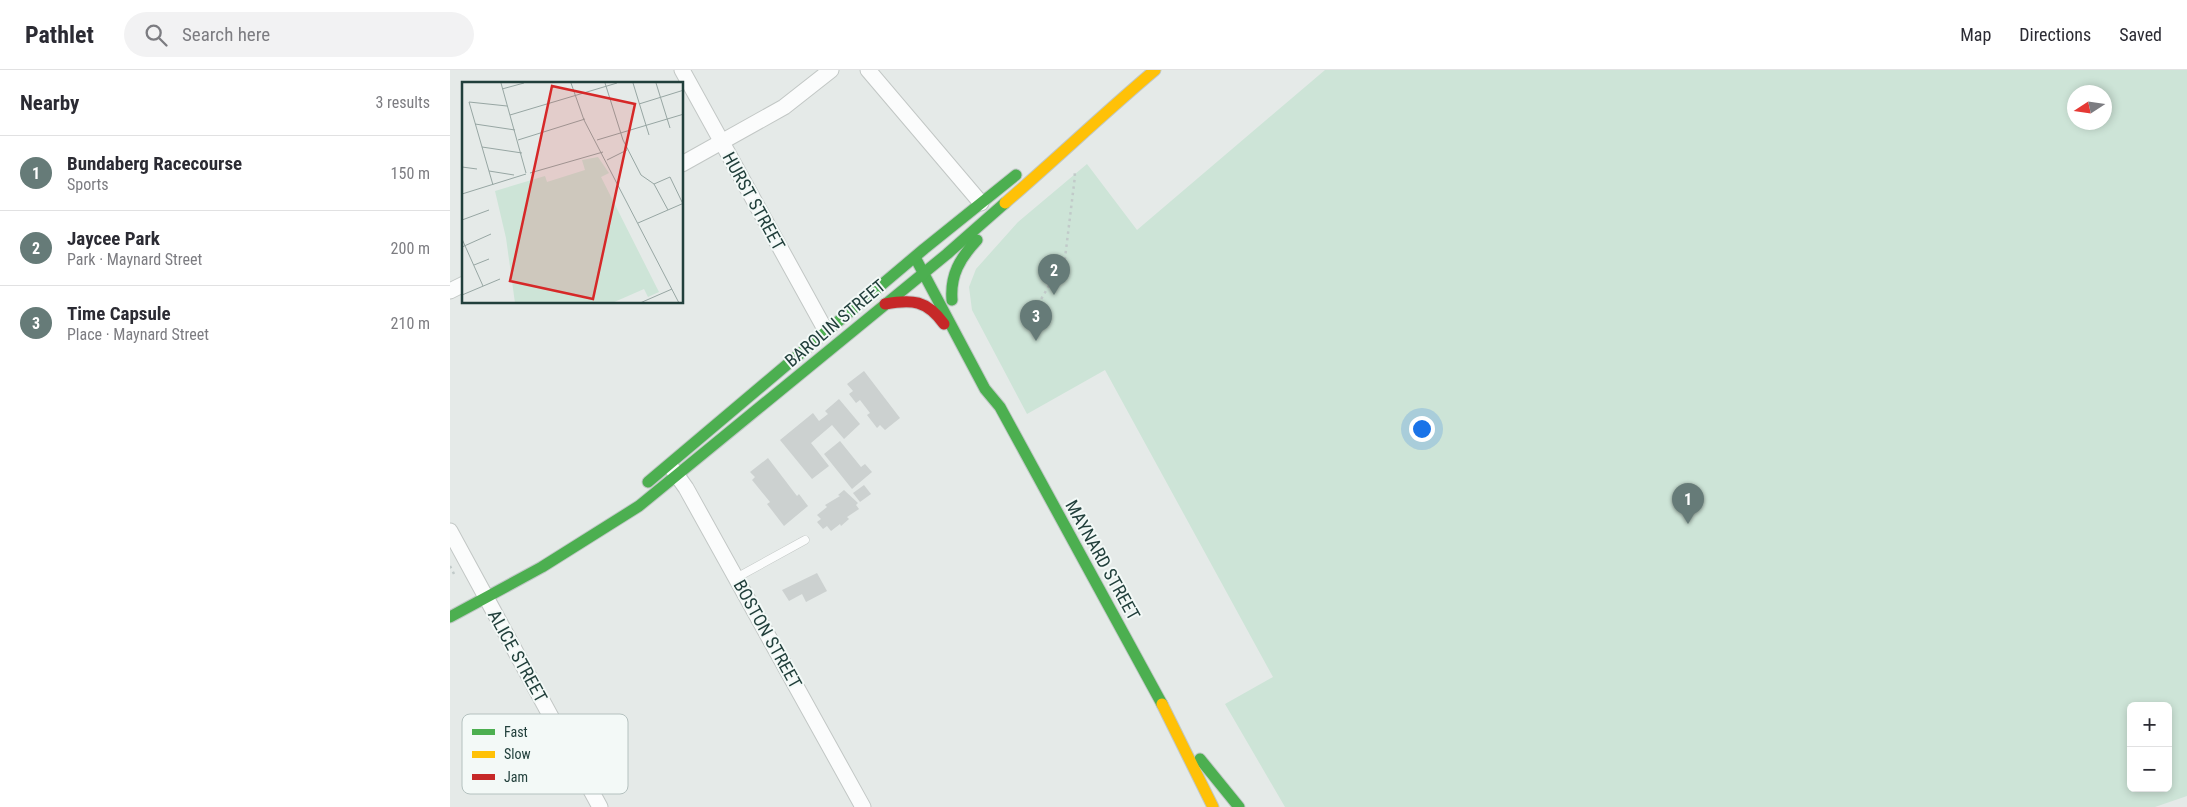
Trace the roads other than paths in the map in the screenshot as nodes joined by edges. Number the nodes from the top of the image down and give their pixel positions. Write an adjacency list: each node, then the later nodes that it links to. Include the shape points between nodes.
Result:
1 (682, 70): 6 (street, HURST STREET)
2 (831, 70): 6 (street, via 784,107)
3 (868, 70): 11 (street)
4 (1155, 70): 5 (main road, BAROLIN STREET)
5 (1102, 114): 7 (main road, BAROLIN STREET); 10 (main road, BAROLIN STREET)
6 (721, 142): 8 (street); 19 (street, HURST STREET)
7 (1039, 157)
8 (684, 163)
9 (1025, 169): 11 (main road, BAROLIN STREET)
10 (1038, 174): 15 (main road, BAROLIN STREET); 15 (main road, via 965,254 950,282 955,304)
11 (981, 203): 12 (main road, BAROLIN STREET)
12 (924, 249): 13 (main road, BAROLIN STREET); 15 (main road)
13 (914, 257): 14 (main road, MAYNARD STREET); 19 (main road, BAROLIN STREET)
14 (924, 273): 15 (main road, BAROLIN STREET); 18 (main road, BAROLIN STREET); 21 (main road, MAYNARD STREET)
15 (938, 274)
16 (462, 285): 17 (street)
17 (450, 291)
18 (886, 304): 21 (main road, via 906,300 927,306 939,315); 23 (main road, BAROLIN STREET)
19 (826, 331): 23 (main road, BAROLIN STREET)
20 (973, 342): 22 (main road, MAYNARD STREET, via 994,384)
21 (968, 356): 22 (main road, MAYNARD STREET, via 984,389)
22 (1000, 407): 33 (main road, MAYNARD STREET)
23 (673, 470): 24 (main road, BAROLIN STREET); 28 (main road, BAROLIN STREET, via 639,506); 29 (street, BOSTON STREET)
24 (640, 489)
25 (626, 501): 28 (main road, BAROLIN STREET)
26 (450, 531): 30 (street, ALICE STREET)
27 (805, 540): 29 (lane)
28 (578, 543): 30 (main road, BAROLIN STREET)
29 (736, 578): 36 (street, BOSTON STREET)
30 (486, 597): 31 (main road, BAROLIN STREET); 32 (street, ALICE STREET)
31 (450, 617)
32 (550, 714)
33 (1176, 730): 37 (main road, MAYNARD STREET); 38 (main road, MAYNARD STREET)
34 (593, 794): 35 (street, ALICE STREET)
35 (600, 807)
36 (863, 807)
37 (1213, 807)
38 (1239, 807)

